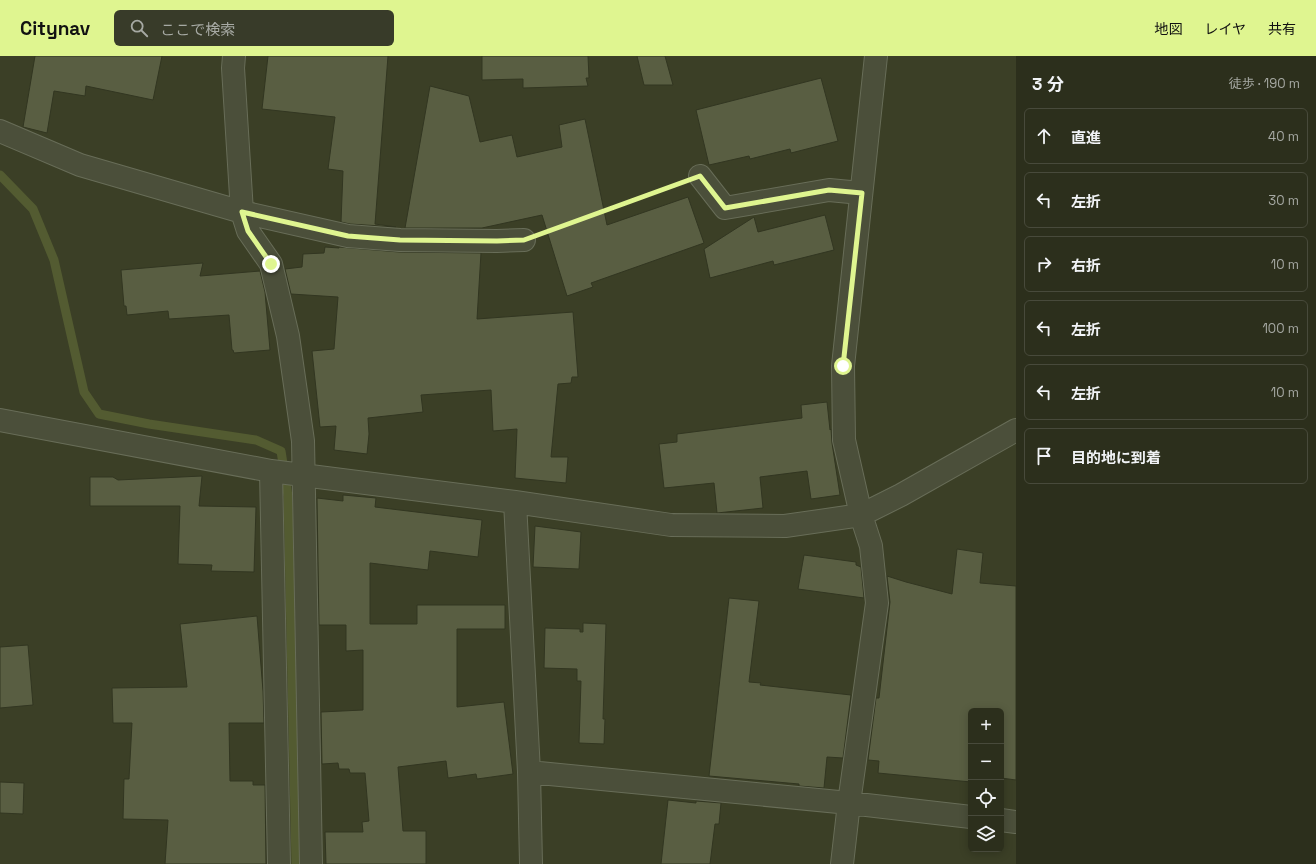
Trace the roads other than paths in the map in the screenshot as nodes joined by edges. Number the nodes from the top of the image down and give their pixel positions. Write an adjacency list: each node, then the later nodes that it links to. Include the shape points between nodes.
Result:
1 (234, 56): 6 (street)
2 (876, 56): 5 (street)
3 (0, 131): 6 (street, via 80,165)
4 (700, 176): 5 (street, via 725,208 829,190)
5 (862, 193): 13 (street, via 843,366 844,440)
6 (242, 212): 7 (street, via 348,236 400,240); 11 (street, via 248,231 271,264 285,321 303,441)
7 (524, 240)
8 (0, 420): 10 (street)
9 (1016, 430): 13 (street)
10 (271, 472): 11 (street); 19 (street)
11 (303, 476): 12 (street); 20 (street)
12 (515, 502): 13 (street, via 671,525 786,526); 14 (street)
13 (862, 514): 15 (street, via 871,546 877,603)
14 (529, 772): 15 (street); 21 (street)
15 (849, 803): 16 (street); 22 (street)
16 (968, 817)
17 (1004, 820): 18 (street)
18 (1016, 822)
19 (279, 864)
20 (311, 864)
21 (531, 864)
22 (842, 864)

